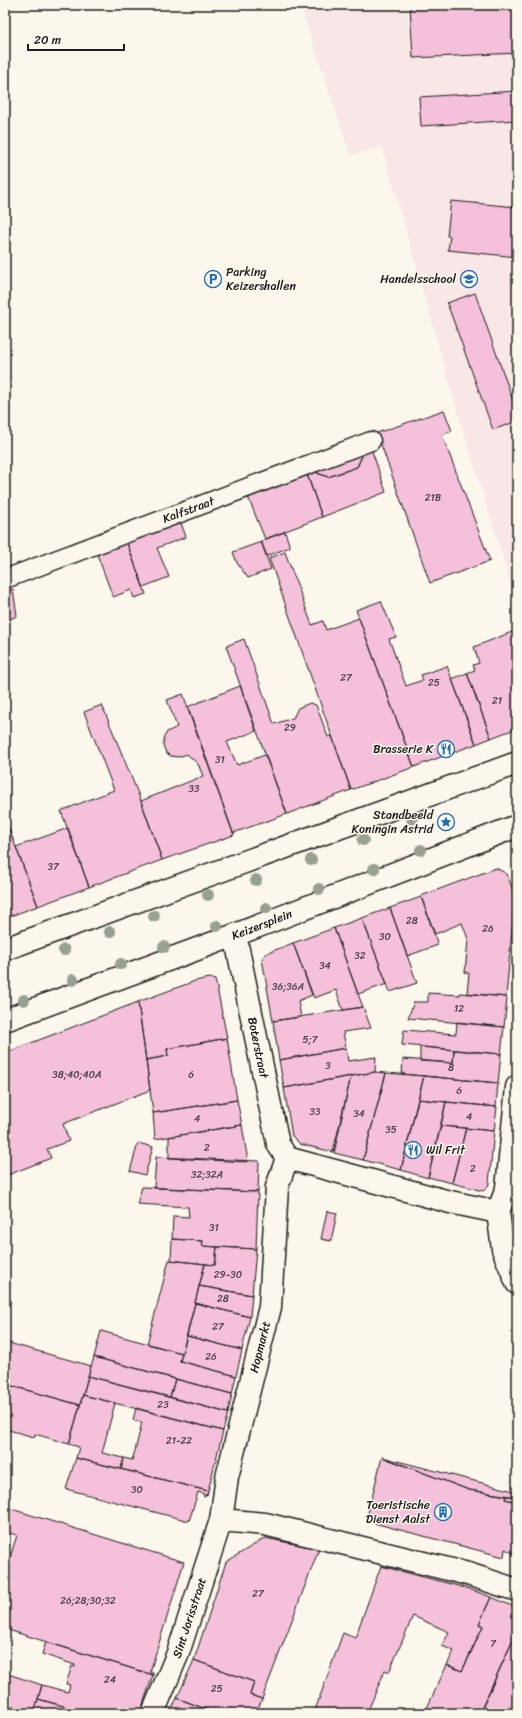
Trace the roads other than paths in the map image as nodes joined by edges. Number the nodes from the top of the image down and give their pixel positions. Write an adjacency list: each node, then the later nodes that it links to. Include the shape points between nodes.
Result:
1 (371, 441): 2 (lane, Kalfstraat)
2 (5, 579)
3 (516, 768): 6 (street)
4 (517, 826): 5 (street, Keizersplein)
5 (235, 935): 7 (street, Keizersplein); 9 (street, Boterstraat, via 278,1144)
6 (5, 949)
7 (5, 1020)
8 (517, 1087): 10 (street, via 507,1188)
9 (287, 1158): 10 (street, via 450,1202); 12 (street, Hopmarkt, via 277,1187 270,1306 227,1477)
10 (498, 1212): 11 (street, via 503,1249)
11 (517, 1283)
12 (221, 1520): 13 (street, via 265,1524 468,1574); 14 (street, Sint Jorisstraat, via 178,1653)
13 (517, 1590)
14 (153, 1713)

